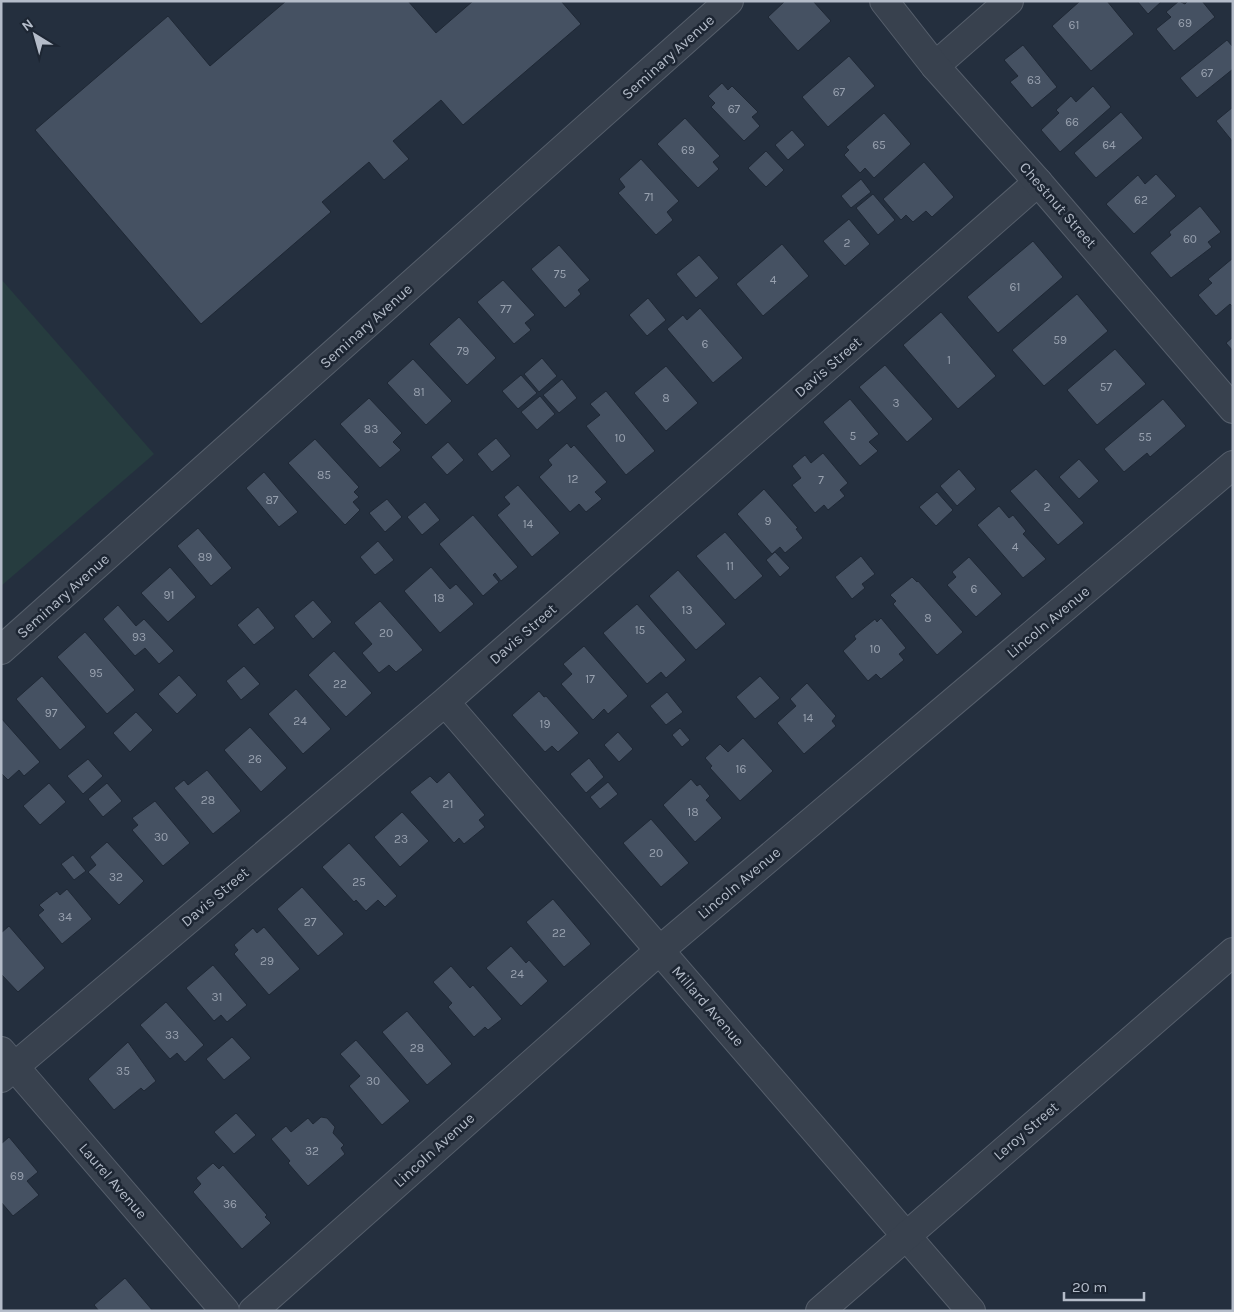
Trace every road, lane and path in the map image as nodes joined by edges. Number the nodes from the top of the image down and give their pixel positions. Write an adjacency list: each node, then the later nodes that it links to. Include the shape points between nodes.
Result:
1 (729, 1): 8 (street, Seminary Avenue)
2 (884, 1): 4 (street, Chestnut Street)
3 (1009, 1): 4 (street)
4 (935, 66): 5 (street, Chestnut Street)
5 (1038, 182): 6 (street, Chestnut Street); 9 (street, Davis Street)
6 (1233, 409)
7 (1233, 465): 10 (street, Lincoln Avenue)
8 (1, 650)
9 (445, 702): 10 (street, Millard Avenue); 12 (street, Davis Street)
10 (660, 950): 13 (street, Millard Avenue); 15 (street, Lincoln Avenue)
11 (1233, 952): 13 (street, Leroy Street)
12 (6, 1065): 14 (street, Laurel Avenue)
13 (906, 1236): 16 (street, Leroy Street); 17 (street, Millard Avenue)
14 (226, 1311)
15 (253, 1311)
16 (820, 1311)
17 (970, 1311)

